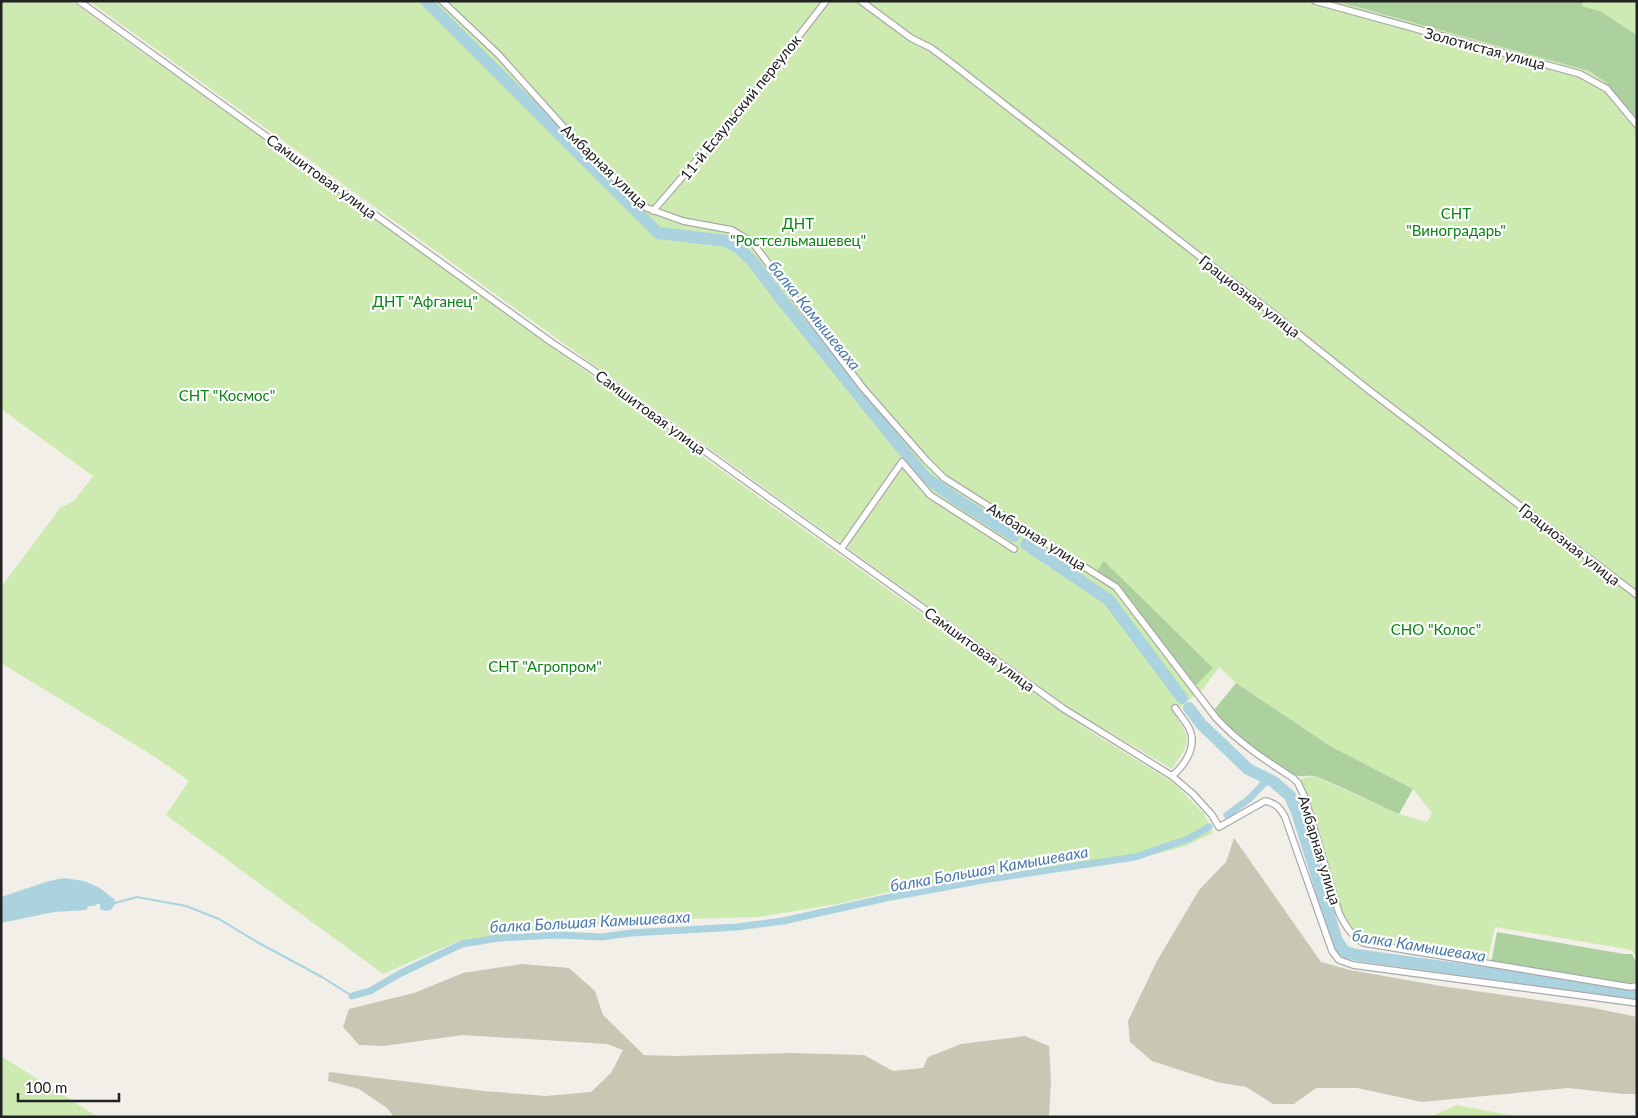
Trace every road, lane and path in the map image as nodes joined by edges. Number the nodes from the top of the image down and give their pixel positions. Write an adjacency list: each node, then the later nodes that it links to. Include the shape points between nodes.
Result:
1 (79, 1): 8 (street, Самшитовая улица)
2 (442, 1): 7 (street, Амбарная улица, via 498,54 587,153)
3 (826, 1): 7 (street, 11-й Есаульский переулок, via 752,96)
4 (861, 1): 10 (street, Грациозная улица, via 950,62)
5 (1315, 1): 6 (street, Золотистая улица, via 1580,74 1607,89)
6 (1637, 125)
7 (653, 211): 13 (street, Амбарная улица, via 683,221 732,230 752,242 863,388 936,470 954,485 1116,587 1216,718 1257,755 1298,783 1339,913 1356,938 1364,943)
8 (841, 549): 9 (street, via 902,462 930,494); 12 (street, Самшитовая улица, via 1064,709)
9 (1014, 550)
10 (1637, 595)
11 (1175, 708): 12 (street, via 1190,729 1192,740 1187,759)
12 (1172, 776): 14 (street, Самшитовая улица, via 1193,794 1218,827 1265,801 1280,808 1286,817 1332,951 1339,960 1352,965)
13 (1637, 986)
14 (1637, 1003)

